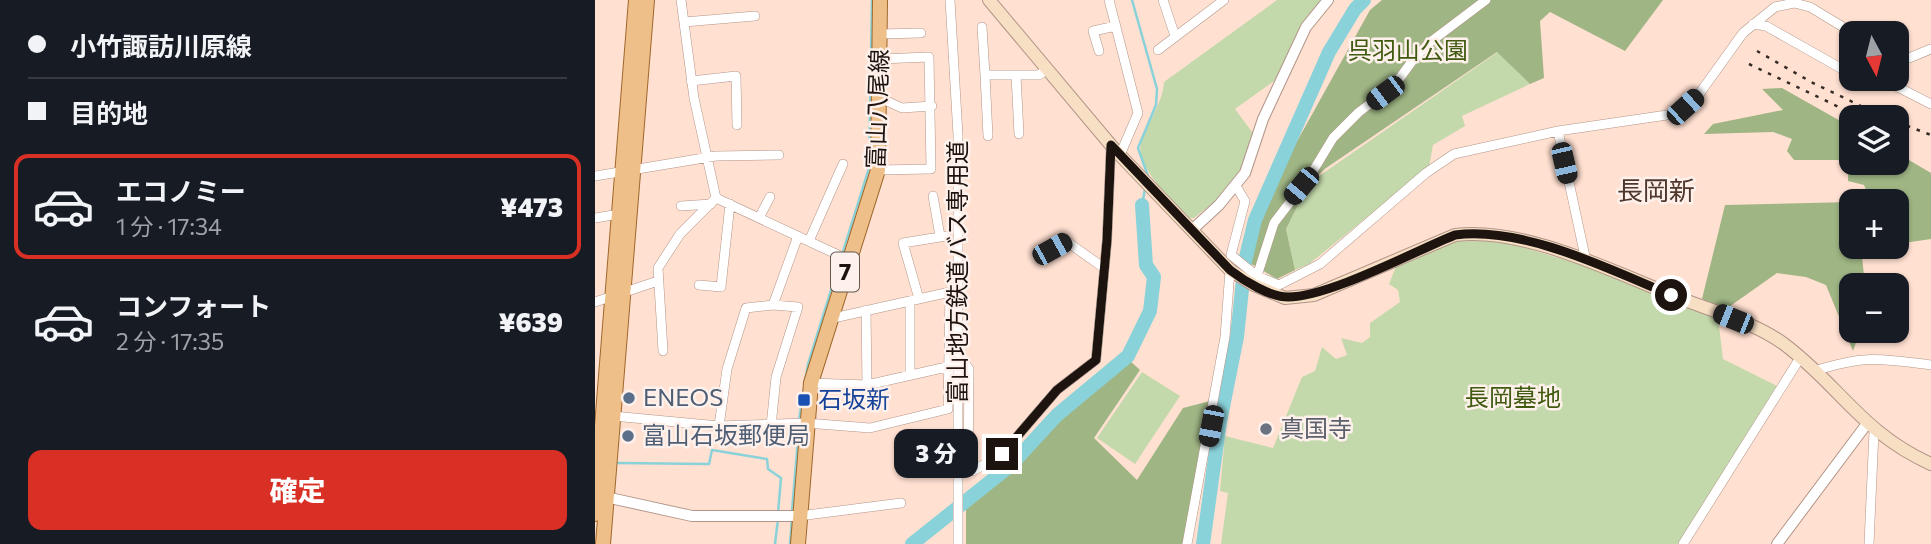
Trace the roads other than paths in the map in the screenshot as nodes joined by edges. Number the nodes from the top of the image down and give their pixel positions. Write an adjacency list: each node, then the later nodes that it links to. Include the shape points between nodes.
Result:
1 (635, 0): 44 (main road)
2 (647, 0): 44 (main road)
3 (681, 0): 13 (street)
4 (880, 0): 19 (main road, 富山八尾線 / 7)
5 (950, 0): 73 (street, 富山地方鉄道バス専用道, via 958,135)
6 (989, 0): 27 (main road)
7 (1109, 0): 16 (street)
8 (1163, 0): 20 (street)
9 (1328, 0): 46 (street, via 1306,27)
10 (1486, 0): 63 (street, via 1429,43 1394,86 1333,138 1274,223)
11 (1218, 2): 20 (street)
12 (755, 16): 13 (street)
13 (684, 22): 30 (street)
14 (1753, 24): 15 (street, via 1775,7 1794,2); 26 (street, via 1766,26); 36 (street, via 1685,107 1667,115)
15 (1839, 25)
16 (1116, 26): 23 (street, via 1093,31); 39 (street, via 1138,113)
17 (982, 27): 28 (street)
18 (921, 33): 19 (street)
19 (880, 34): 25 (main road, 富山八尾線 / 7)
20 (1175, 36): 21 (street)
21 (1158, 50)
22 (1931, 50): 24 (street)
23 (1099, 51)
24 (1909, 58)
25 (880, 59): 32 (main road, 富山八尾線 / 7); 34 (street, via 929,57)
26 (1839, 67)
27 (1046, 70): 29 (street, via 1039,75); 39 (main road)
28 (985, 75): 29 (street); 38 (street)
29 (1016, 75): 37 (street)
30 (691, 81): 35 (street, via 736,76); 41 (street)
31 (1906, 91): 33 (street)
32 (880, 98): 34 (street, via 902,108); 43 (main road, 富山八尾線 / 7)
33 (1931, 104)
34 (932, 106): 43 (street, via 931,169)
35 (737, 124)
36 (1558, 131): 60 (street); 63 (street, via 1454,154 1320,264 1279,285)
37 (1019, 134)
38 (988, 136)
39 (1116, 150): 55 (main road); 61 (street)
40 (779, 155): 41 (street)
41 (707, 159): 44 (street); 49 (street)
42 (843, 164): 57 (street)
43 (878, 170): 59 (main road, 富山八尾線 / 7)
44 (627, 172): 45 (street); 52 (main road); 66 (main road)
45 (595, 176)
46 (1236, 186): 55 (street); 63 (street, via 1245,201 1231,255)
47 (933, 196): 67 (street, via 943,236 903,243)
48 (770, 197): 54 (street)
49 (713, 201): 50 (street); 51 (street); 64 (street, via 671,246 659,268)
50 (730, 204): 54 (street); 65 (street, via 720,287)
51 (681, 206)
52 (619, 214): 53 (street); 66 (main road)
53 (595, 218)
54 (759, 218): 56 (street)
55 (1192, 229): 62 (main road)
56 (798, 236): 57 (street); 69 (street)
57 (809, 241): 59 (street)
58 (1052, 249): 61 (street, via 1066,241)
59 (849, 260): 71 (main road, 富山八尾線 / 7)
60 (1586, 261): 63 (main road, via 1546,247 1473,232 1455,235 1314,295 1285,298); 74 (main road, via 1754,327)
61 (1104, 268): 73 (street, via 1096,360 1057,390 1002,454 973,471 968,471 969,369)
62 (1232, 272): 63 (main road); 95 (street, via 1225,337)
63 (1255, 280)
64 (658, 281): 66 (street); 72 (street)
65 (699, 285)
66 (617, 293): 68 (street); 81 (main road); 86 (main road)
67 (914, 300): 70 (street); 76 (street, via 950,292); 78 (street)
68 (595, 302)
69 (773, 305): 83 (street, via 746,308 727,369); 84 (street, via 798,307 776,377)
70 (866, 310): 71 (street); 80 (street)
71 (829, 318): 79 (main road, 富山八尾線 / 7)
72 (663, 351)
73 (958, 355): 94 (street, 富山地方鉄道バス専用道)
74 (1800, 358): 77 (main road); 96 (street)
75 (1931, 365): 77 (street, via 1873,357)
76 (951, 366): 78 (street); 82 (street, via 949,410 870,428)
77 (1814, 371): 85 (main road)
78 (910, 374): 80 (street)
79 (811, 383): 80 (street); 82 (main road, 富山八尾線 / 7)
80 (867, 385)
81 (613, 416): 83 (street); 86 (main road)
82 (807, 423): 84 (street); 91 (main road, 富山八尾線 / 7)
83 (719, 426): 84 (street)
84 (771, 426)
85 (1870, 428): 87 (main road); 97 (street); 98 (street)
86 (601, 458): 88 (main road)
87 (1931, 464)
88 (601, 496): 90 (main road); 91 (street, via 692,516); 92 (main road)
89 (901, 503): 91 (street)
90 (595, 514)
91 (799, 516): 93 (main road, 富山八尾線 / 7)
92 (603, 544)
93 (797, 544)
94 (958, 544)
95 (1187, 544)
96 (1683, 544)
97 (1777, 544)
98 (1870, 544)

